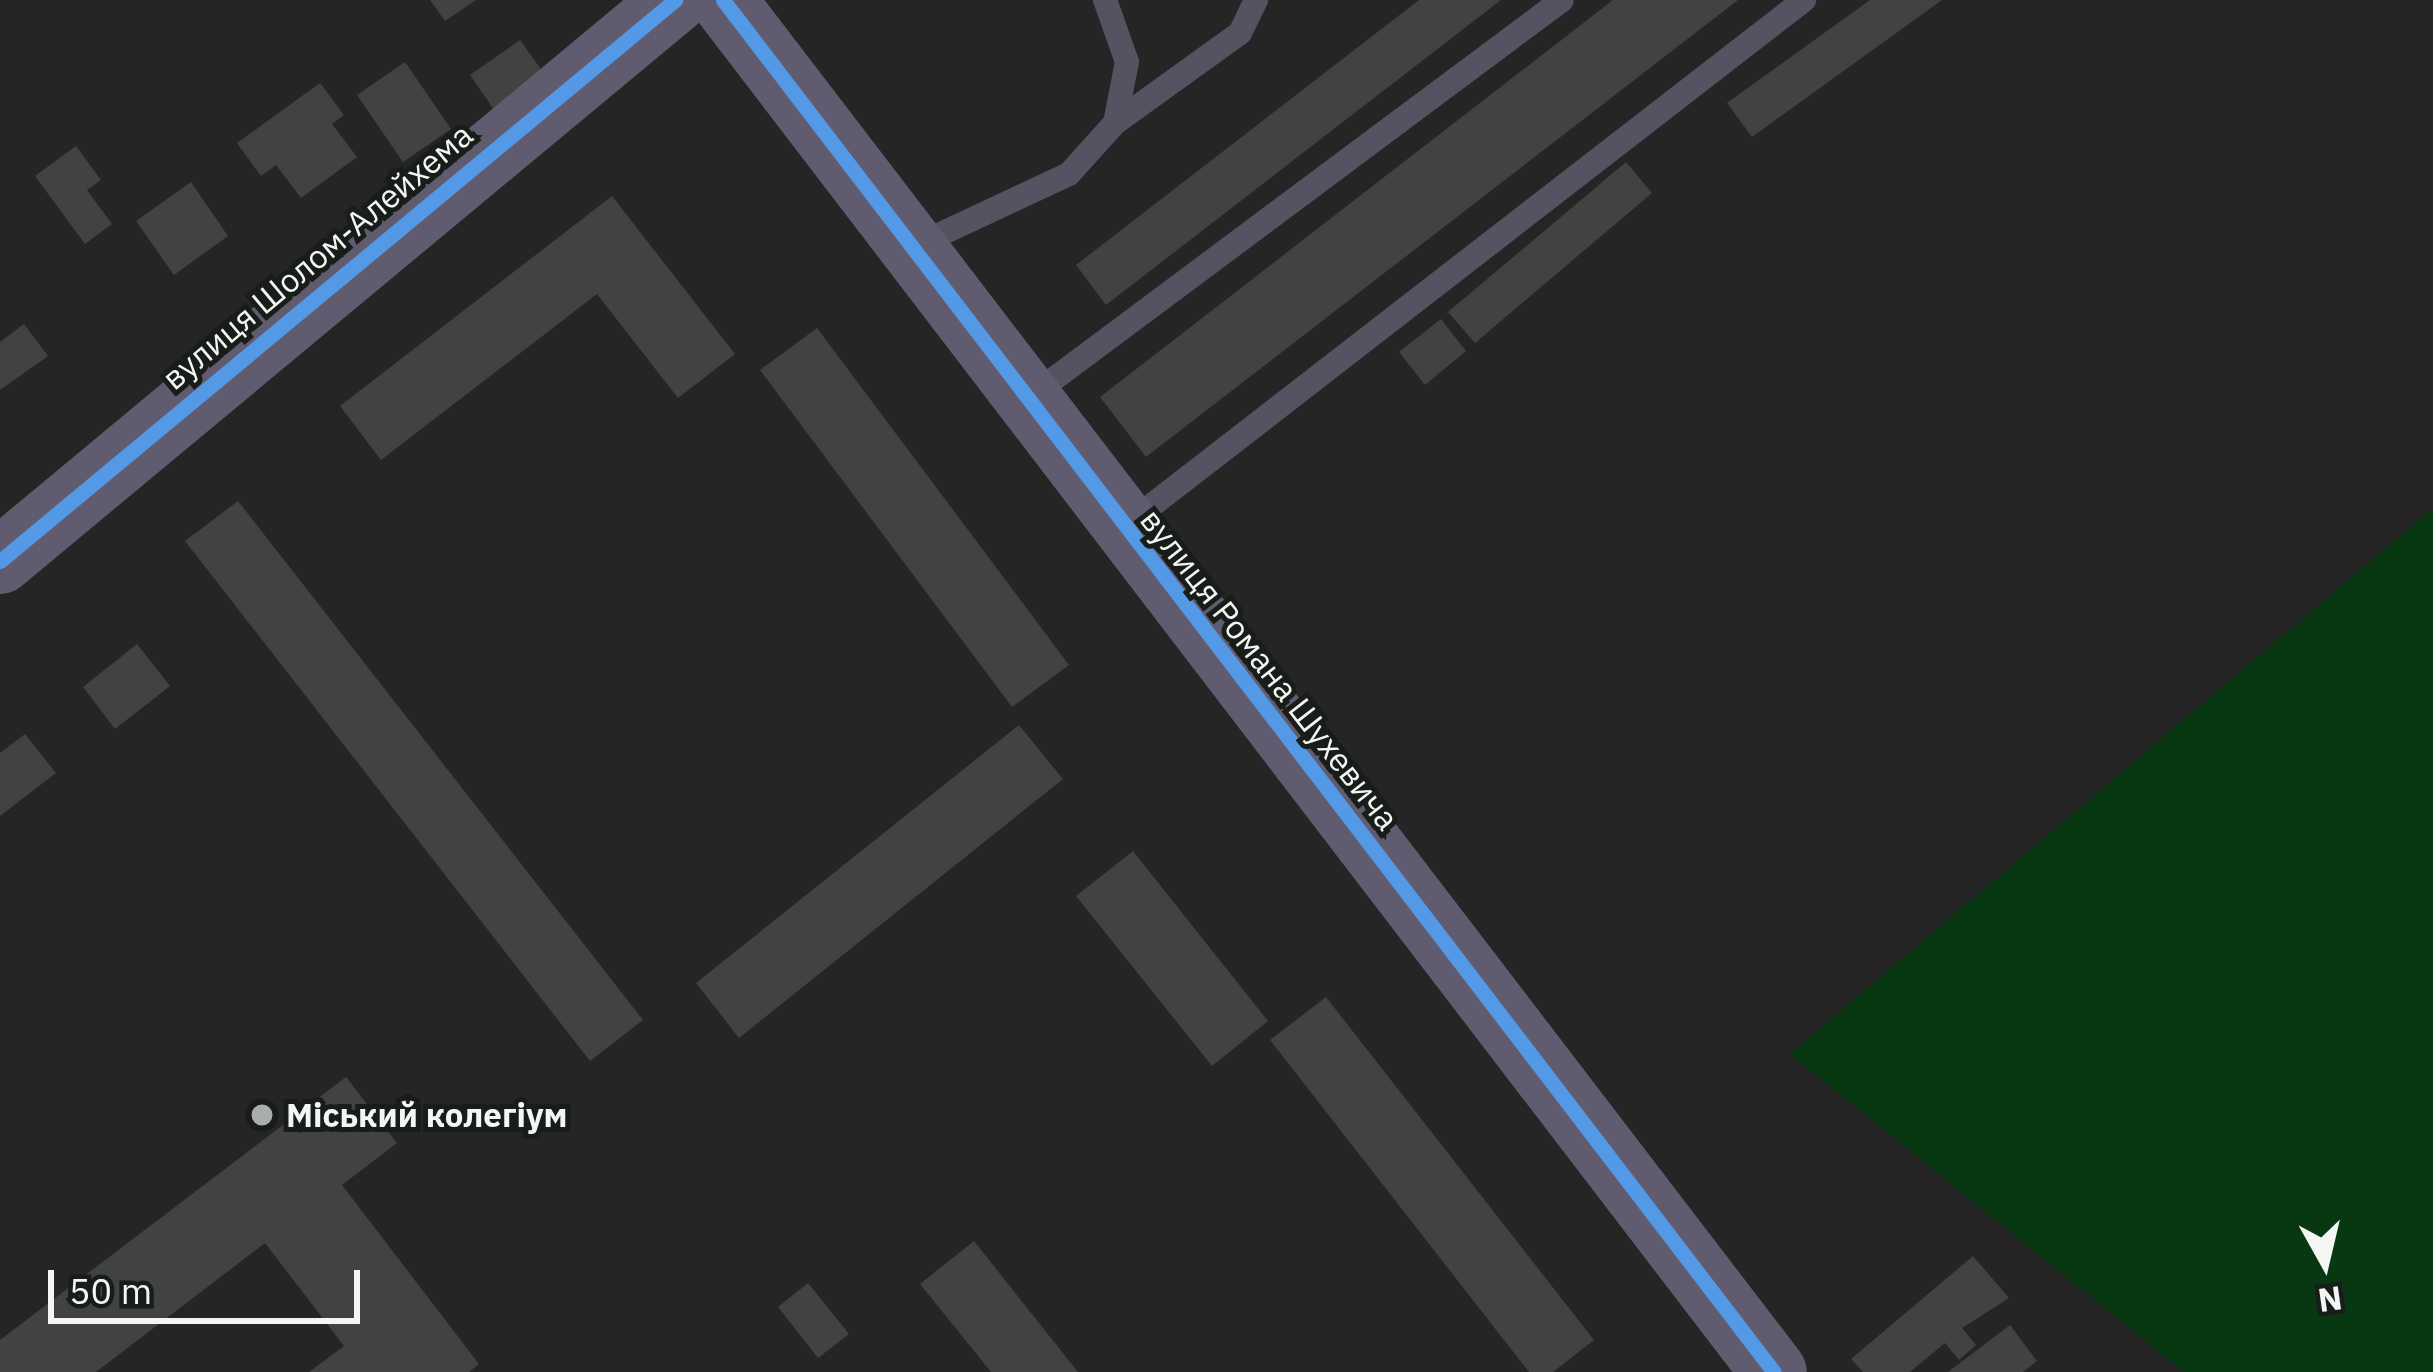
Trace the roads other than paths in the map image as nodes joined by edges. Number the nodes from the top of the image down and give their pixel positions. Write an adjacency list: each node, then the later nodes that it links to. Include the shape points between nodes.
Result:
1 (675, 0): 11 (street, вулиця Шолом-Алейхема)
2 (722, 0): 8 (street, вулиця Романа Шухевича)
3 (1105, 0): 7 (lane, via 1127,62)
4 (1256, 0): 7 (lane, via 1240,33)
5 (1562, 0): 9 (lane)
6 (1804, 0): 10 (lane)
7 (1115, 123): 8 (lane, via 1069,174)
8 (911, 248): 9 (street, вулиця Романа Шухевича)
9 (1029, 398): 10 (street, вулиця Романа Шухевича)
10 (1123, 528): 12 (street, вулиця Романа Шухевича)
11 (0, 561)
12 (1774, 1372)

